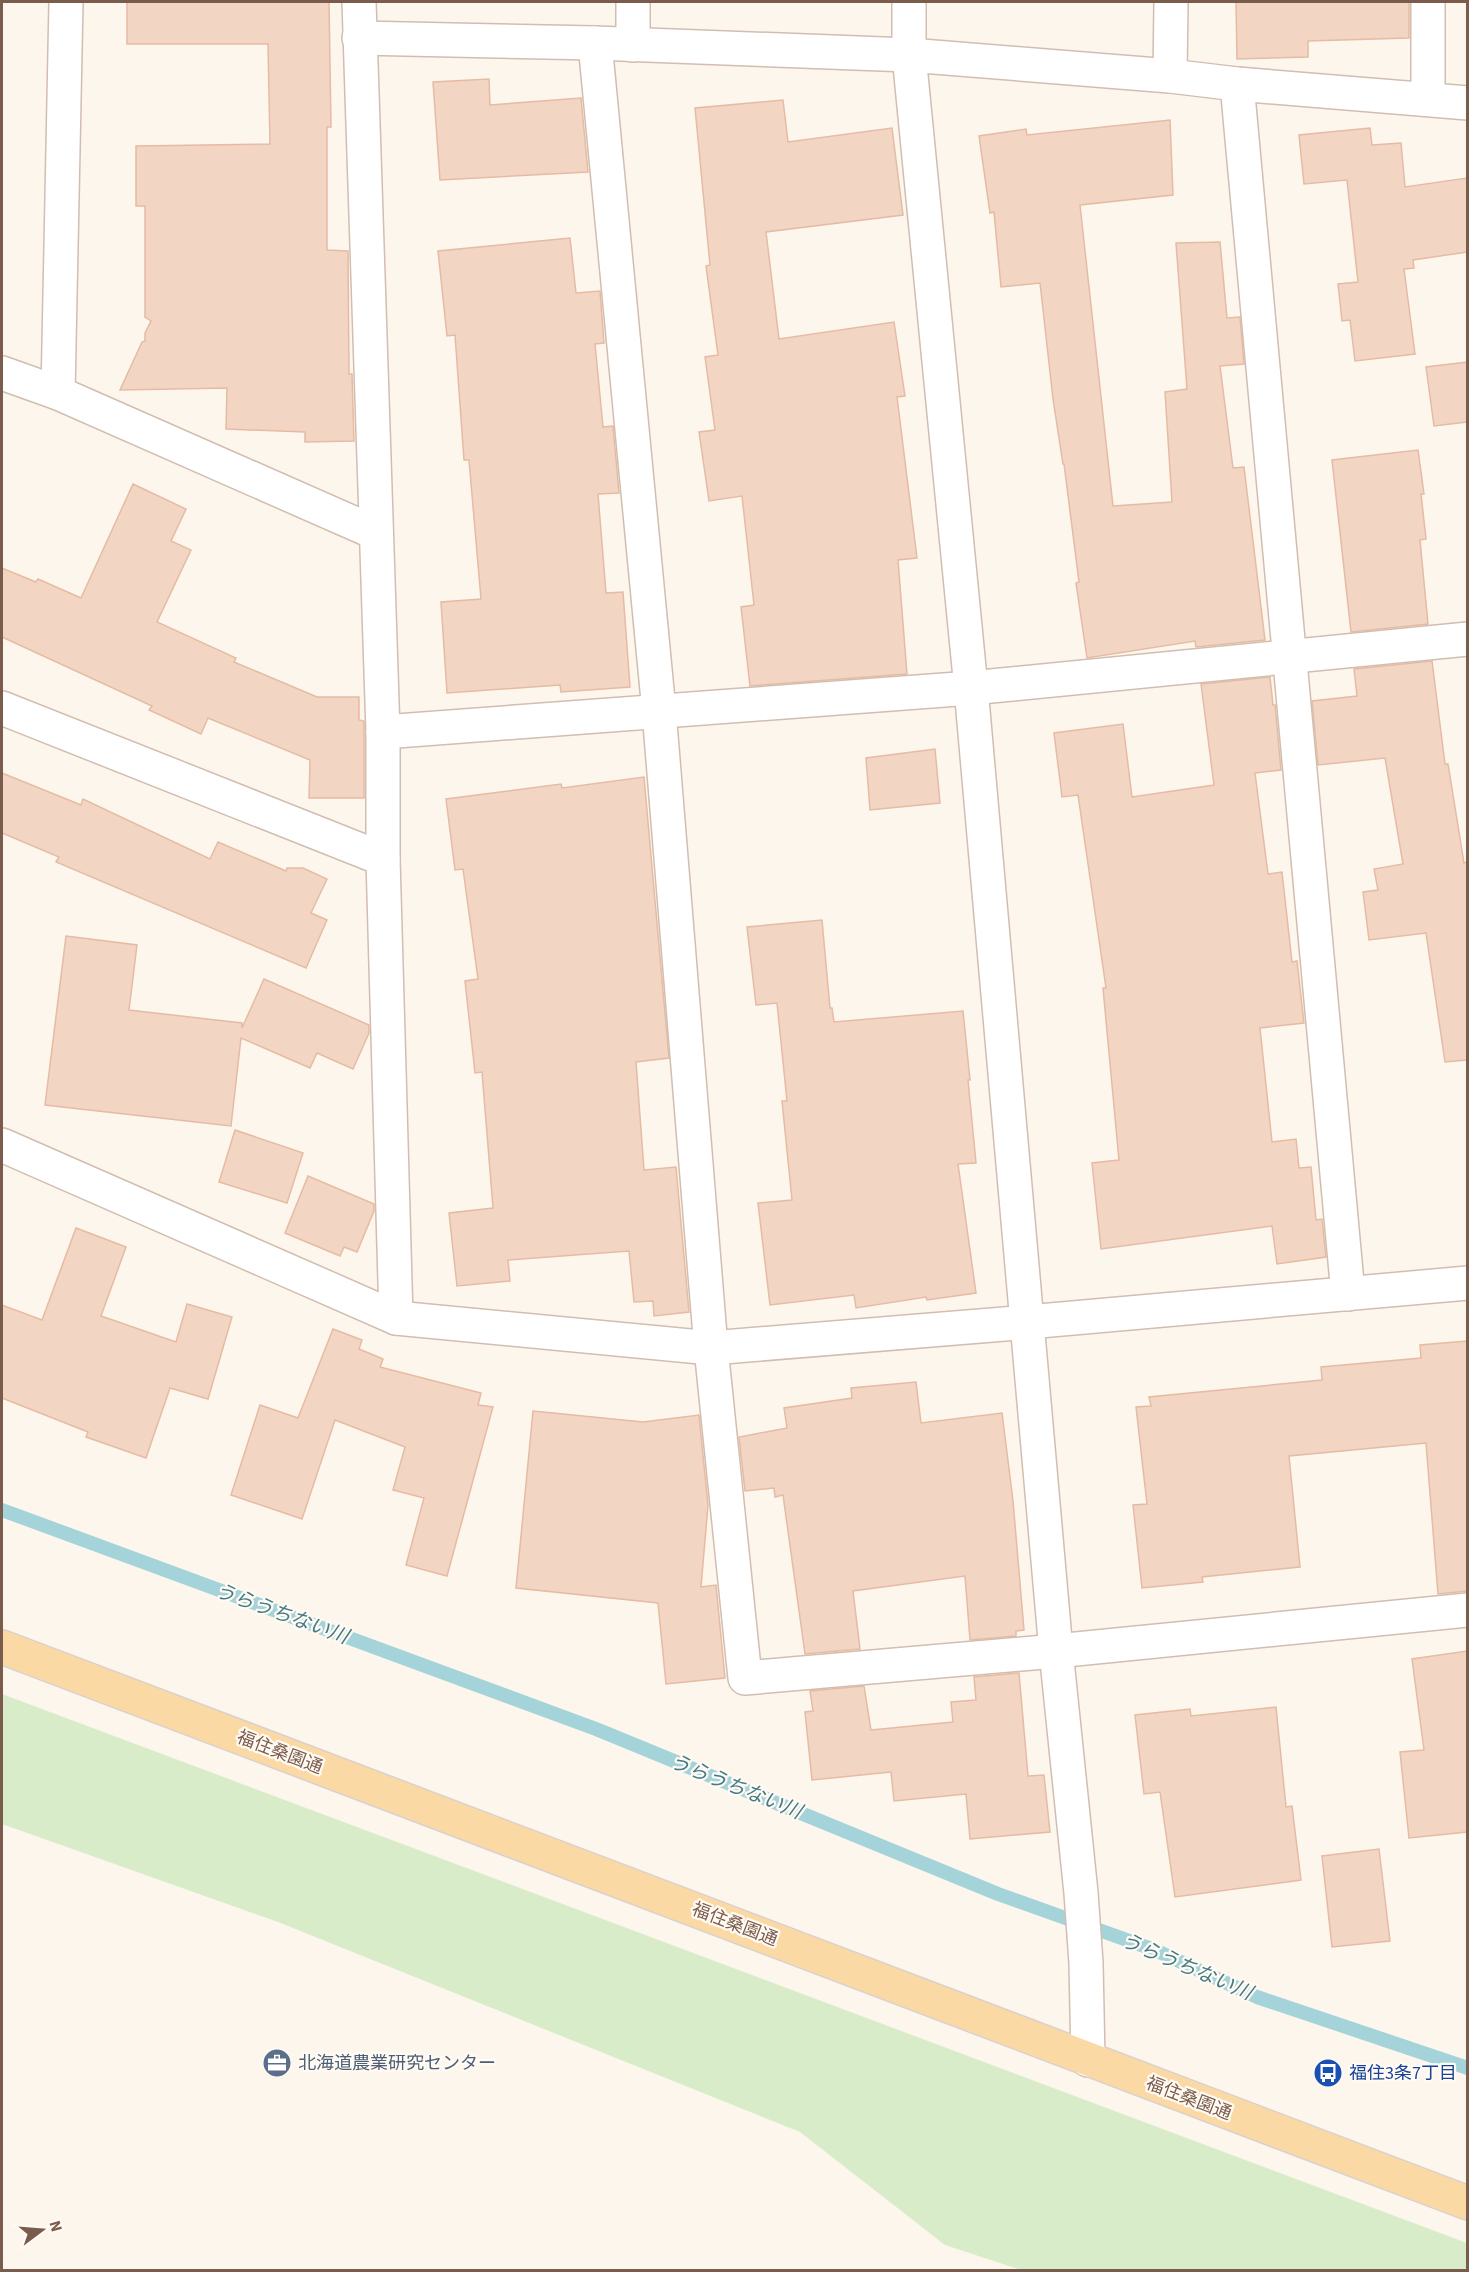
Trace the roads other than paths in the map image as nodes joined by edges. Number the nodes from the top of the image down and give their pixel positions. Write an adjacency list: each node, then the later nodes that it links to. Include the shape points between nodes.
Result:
1 (66, 2): 16 (street)
2 (359, 2): 7 (street)
3 (633, 2): 9 (street)
4 (909, 2): 10 (street)
5 (1171, 2): 11 (street)
6 (1428, 2): 13 (street)
7 (359, 38): 8 (street); 17 (street)
8 (595, 43): 9 (street); 22 (street)
9 (633, 45): 10 (street)
10 (909, 55): 11 (street); 20 (street)
11 (1170, 76): 12 (street)
12 (1237, 84): 13 (street); 19 (street)
13 (1428, 99): 14 (street)
14 (1467, 103)
15 (2, 373): 16 (street)
16 (58, 393): 17 (street)
17 (376, 533): 23 (street)
18 (1467, 639): 19 (street)
19 (1291, 655): 20 (street); 27 (street)
20 (971, 688): 22 (street); 29 (street)
21 (2, 708): 24 (street)
22 (659, 711): 23 (street); 30 (street)
23 (383, 732): 24 (street)
24 (383, 859): 28 (street)
25 (2, 1145): 28 (street)
26 (1467, 1283): 27 (street)
27 (1348, 1294): 29 (street)
28 (396, 1318): 30 (street)
29 (1028, 1323): 30 (street); 33 (street)
30 (711, 1348): 33 (street, via 745,1678)
31 (1467, 1610): 33 (street)
32 (2, 1647): 34 (main road, 福住桑園通)
33 (1056, 1651): 34 (street, via 1081,1893)
34 (1088, 2060): 35 (main road, 福住桑園通)
35 (1467, 2203)

